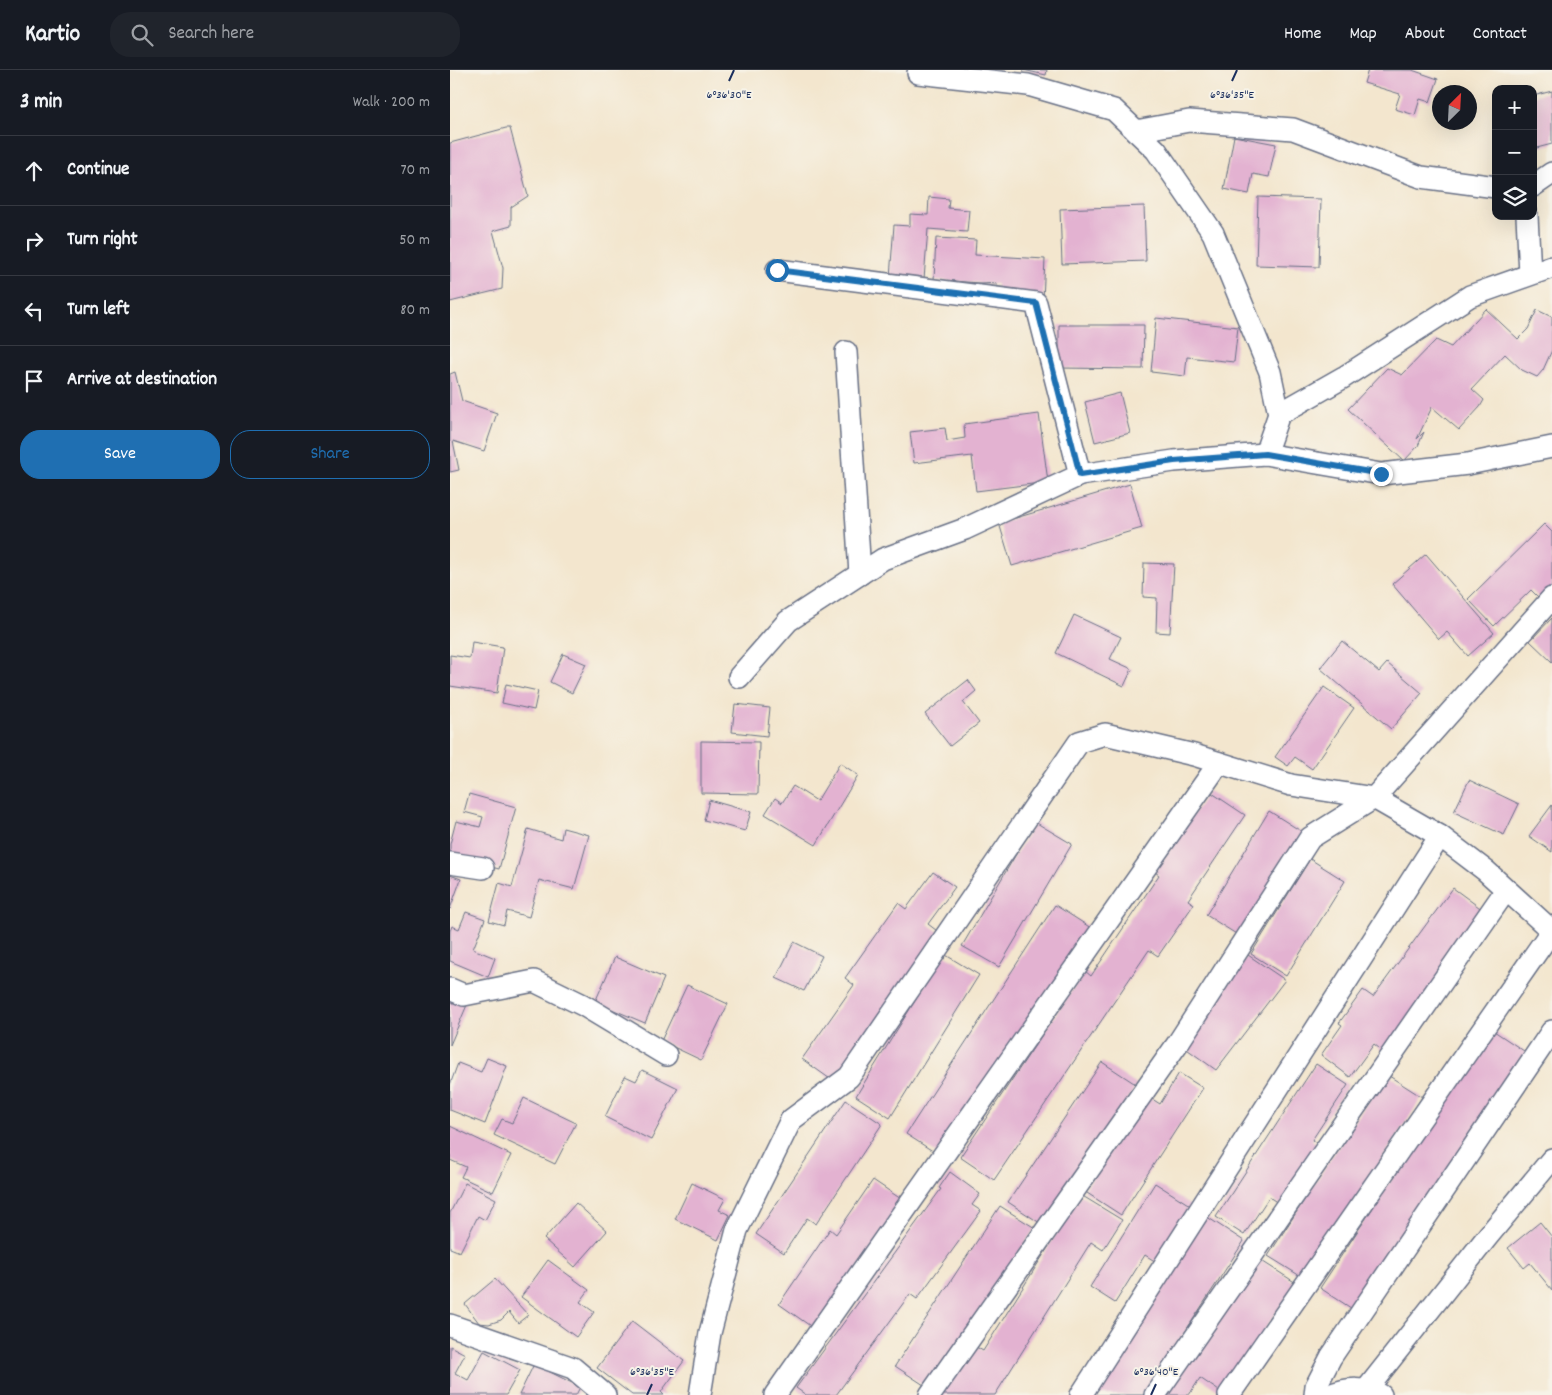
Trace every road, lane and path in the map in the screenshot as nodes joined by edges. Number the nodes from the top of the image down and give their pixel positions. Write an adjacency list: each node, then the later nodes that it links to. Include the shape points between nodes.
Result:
1 (918, 73): 2 (street, via 1028,85 1114,110)
2 (1136, 131): 5 (street, via 1189,121 1293,129 1421,177); 11 (street, via 1156,150 1213,233 1270,372)
3 (1552, 173): 4 (street)
4 (1537, 183)
5 (1492, 186)
6 (1527, 220): 9 (street)
7 (1552, 267): 9 (street)
8 (777, 270): 14 (street, via 1036,303)
9 (1530, 274): 11 (street, via 1470,296 1344,378)
10 (846, 352): 15 (street)
11 (1279, 414): 13 (street)
12 (1552, 447): 13 (street, via 1468,464 1381,474)
13 (1265, 454): 14 (street, via 1174,461)
14 (1080, 475): 15 (street, via 965,529 883,559)
15 (860, 574): 17 (street, via 788,621)
16 (1552, 598): 19 (street)
17 (739, 677)
18 (1220, 763): 19 (street, via 1291,785); 32 (street, via 1105,734 1079,742 849,1077 791,1120 737,1230 710,1333); 33 (street)
19 (1374, 798): 20 (street); 34 (street, via 1310,838 1178,1043)
20 (1440, 836): 23 (street); 35 (street)
21 (450, 863): 22 (street)
22 (483, 868)
23 (1506, 890): 24 (street); 36 (street)
24 (1552, 931): 37 (street)
25 (450, 990): 27 (street, via 464,994 534,981 583,1005)
26 (1552, 1031): 38 (street, via 1331,1357 1316,1386)
27 (666, 1055)
28 (1552, 1159): 30 (street, via 1488,1236)
29 (450, 1325): 31 (street, via 573,1368)
30 (1374, 1392): 39 (street, via 1338,1392)
31 (605, 1395)
32 (700, 1395)
33 (775, 1395)
34 (930, 1395)
35 (1081, 1395)
36 (1155, 1395)
37 (1229, 1395)
38 (1315, 1395)
39 (1331, 1395)

